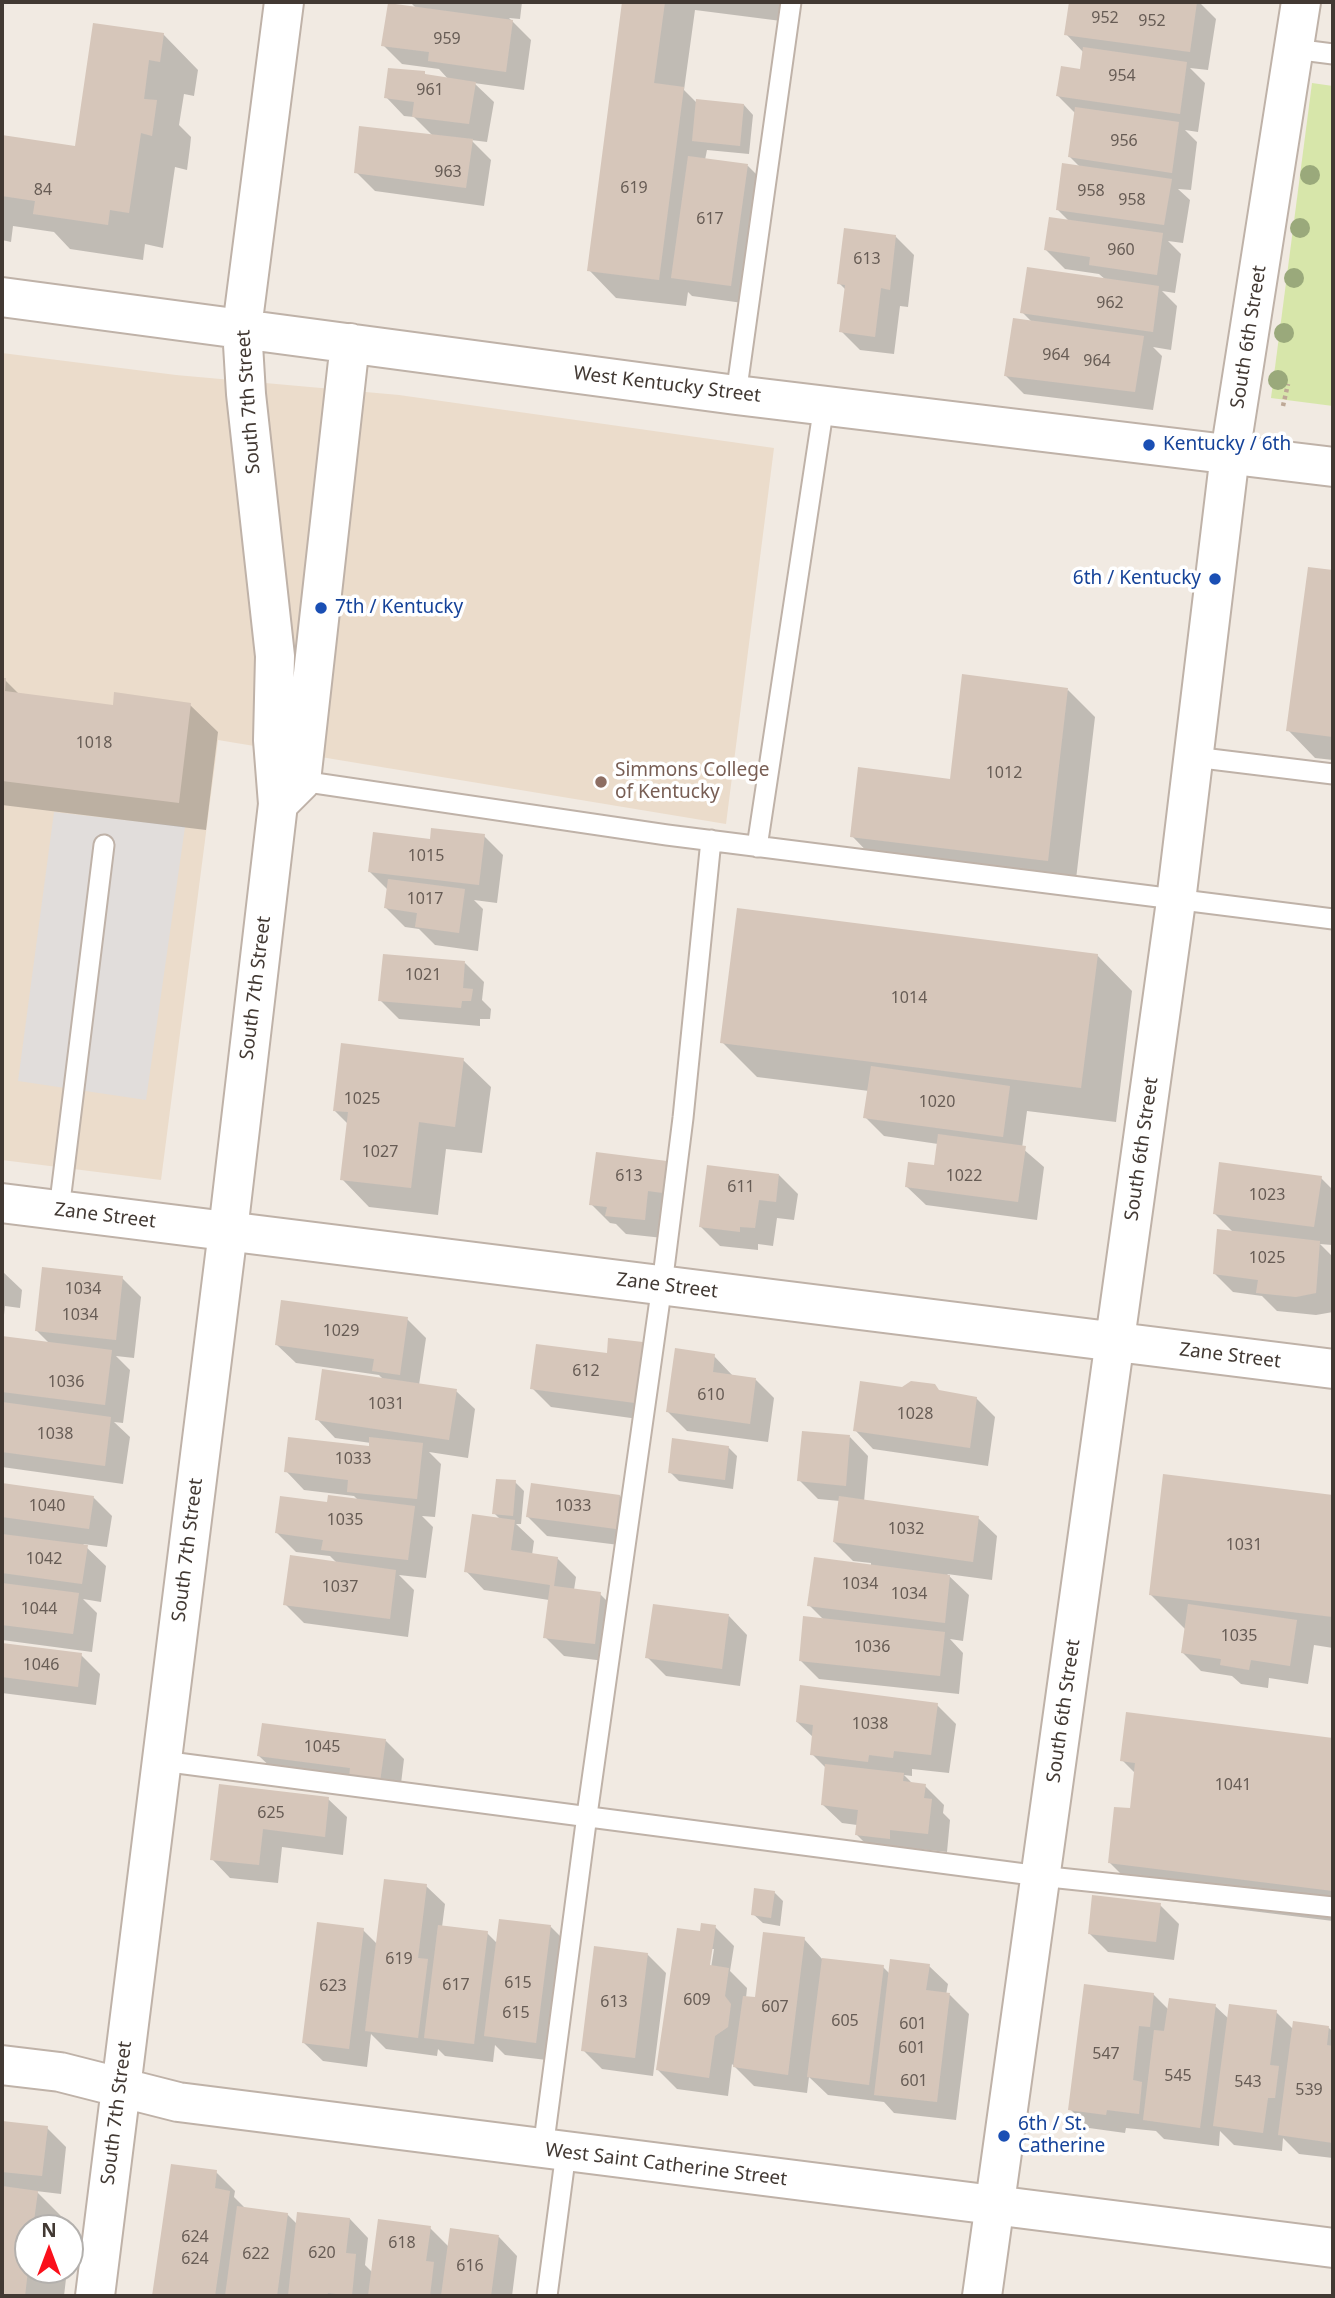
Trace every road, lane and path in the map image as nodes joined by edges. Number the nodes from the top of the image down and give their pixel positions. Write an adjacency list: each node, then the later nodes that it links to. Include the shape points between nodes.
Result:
1 (284, 2): 7 (street, South 7th Street)
2 (791, 2): 9 (lane)
3 (1301, 2): 4 (street, South 6th Street)
4 (1294, 49): 5 (lane); 11 (street, South 6th Street)
5 (1333, 54)
6 (2, 297): 7 (street, West Kentucky Street)
7 (242, 328): 8 (street, West Kentucky Street); 15 (street, South 7th Street, via 275,656 273,740)
8 (350, 343): 9 (street, West Kentucky Street); 15 (street, South 7th Street)
9 (736, 395): 10 (street, West Kentucky Street)
10 (824, 405): 11 (street, West Kentucky Street); 18 (lane)
11 (1230, 454): 12 (street, West Kentucky Street); 13 (street, South 6th Street)
12 (1333, 467)
13 (1194, 757): 14 (lane); 19 (street, South 6th Street)
14 (1333, 774)
15 (289, 792): 16 (lane); 23 (street, South 7th Street)
16 (711, 841): 18 (lane); 24 (lane)
17 (104, 845): 22 (lane)
18 (757, 846): 19 (lane)
19 (1176, 901): 20 (lane); 25 (street, South 6th Street)
20 (1333, 919)
21 (2, 1203): 22 (street, Zane Street)
22 (59, 1210): 23 (street, Zane Street)
23 (228, 1231): 24 (street, Zane Street); 27 (street, South 7th Street)
24 (662, 1286): 25 (street, Zane Street); 28 (lane)
25 (1115, 1342): 26 (street, Zane Street); 29 (street, South 6th Street)
26 (1333, 1369)
27 (162, 1761): 28 (lane); 32 (street, South 7th Street)
28 (587, 1815): 29 (lane); 33 (lane)
29 (1041, 1875): 30 (lane); 34 (street, South 6th Street)
30 (1333, 1907)
31 (2, 2064): 32 (street, West Saint Catherine Street)
32 (120, 2087): 33 (street, West Saint Catherine Street, via 178,2102); 36 (street, South 7th Street)
33 (554, 2151): 34 (street, West Saint Catherine Street); 37 (lane)
34 (994, 2206): 35 (street, West Saint Catherine Street); 38 (street, South 6th Street)
35 (1333, 2248)
36 (95, 2296)
37 (547, 2296)
38 (982, 2296)

